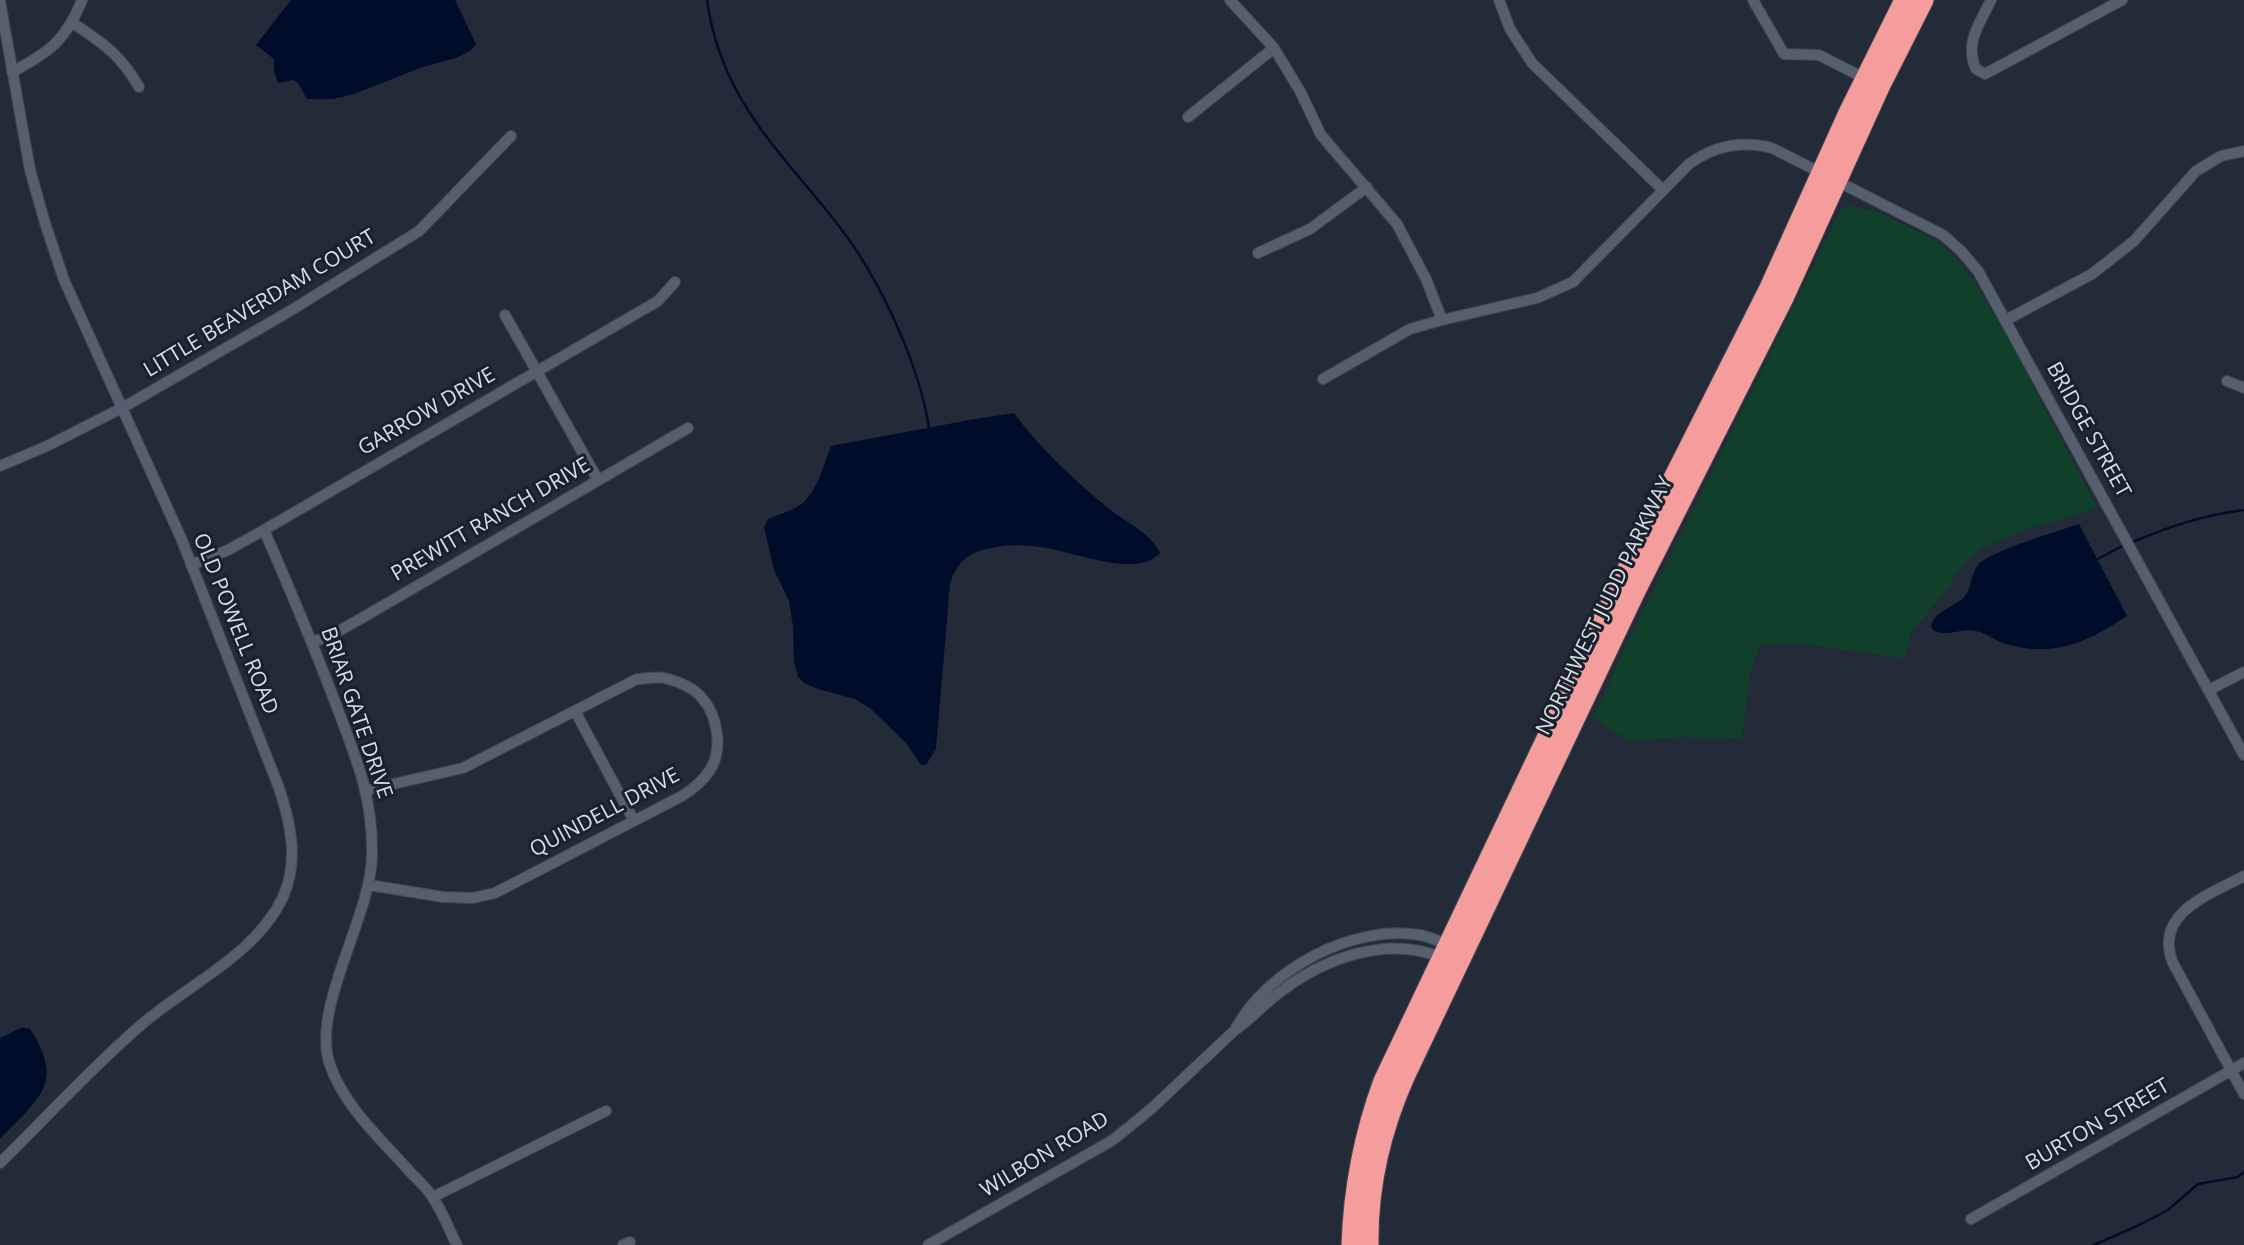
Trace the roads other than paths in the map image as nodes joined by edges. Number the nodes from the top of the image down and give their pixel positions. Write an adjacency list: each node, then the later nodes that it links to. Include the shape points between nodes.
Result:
1 (82, 0): 10 (street)
2 (1230, 0): 11 (street)
3 (1499, 0): 20 (street, via 1510,29 1532,63)
4 (1753, 0): 13 (street, via 1784,54 1819,55)
5 (1904, 0): 13 (highway, NORTHWEST JUDD PARKWAY)
6 (1924, 0): 18 (highway, NORTHWEST JUDD PARKWAY)
7 (1991, 0): 8 (street, via 1972,36 1976,69 1985,74)
8 (2122, 0)
9 (0, 1): 12 (street, OLD POWELL ROAD)
10 (73, 23): 12 (street, via 47,52); 14 (street, via 109,48)
11 (1273, 48): 15 (street); 19 (street, via 1321,135)
12 (12, 72): 30 (street, OLD POWELL ROAD, via 45,223 76,309)
13 (1864, 78): 18 (highway, NORTHWEST JUDD PARKWAY)
14 (139, 87)
15 (1188, 117)
16 (511, 136): 30 (street, LITTLE BEAVERDAM COURT, via 419,231)
17 (2244, 151): 25 (street, via 2221,156 2196,171 2116,257)
18 (1830, 177): 20 (street, BRIDGE STREET, via 1772,148 1730,144 1702,154); 25 (street, BRIDGE STREET, via 1943,235 1978,271); 45 (highway, NORTHWEST JUDD PARKWAY, via 1620,583)
19 (1367, 187): 21 (street, via 1310,229); 24 (street, via 1397,224)
20 (1663, 190): 24 (street, BRIDGE STREET, via 1573,282 1537,298)
21 (1258, 253)
22 (675, 282): 26 (street, GARROW DRIVE, via 657,301)
23 (505, 314): 26 (street)
24 (1442, 320): 27 (street, BRIDGE STREET, via 1410,329)
25 (2007, 320): 38 (street, BRIDGE STREET)
26 (537, 371): 33 (street); 34 (street, GARROW DRIVE)
27 (1323, 379)
28 (2227, 381): 29 (street)
29 (2244, 388)
30 (122, 408): 32 (street, LITTLE BEAVERDAM COURT); 35 (street, OLD POWELL ROAD)
31 (688, 428): 33 (street, PREWITT RANCH DRIVE)
32 (0, 466)
33 (598, 480): 36 (street, PREWITT RANCH DRIVE, via 362,618)
34 (264, 530): 35 (street, GARROW DRIVE); 36 (street, BRIAR GATE DRIVE)
35 (191, 565): 50 (street, OLD POWELL ROAD, via 287,812 292,846 284,895 249,943 142,1023)
36 (312, 642): 41 (street, BRIAR GATE DRIVE)
37 (2244, 672): 38 (street)
38 (2208, 690): 40 (street, BRIDGE STREET)
39 (575, 711): 41 (street, QUINDELL DRIVE, via 463,768); 42 (street); 42 (street, QUINDELL DRIVE, via 637,679 662,677 688,686 703,698 714,719 718,744 712,768 682,796)
40 (2244, 755)
41 (367, 790): 44 (street, BRIAR GATE DRIVE, via 373,856)
42 (634, 821): 44 (street, QUINDELL DRIVE, via 495,892 473,898)
43 (2244, 876): 47 (street, via 2190,906 2177,918 2168,939 2173,963)
44 (369, 885): 51 (street, BRIAR GATE DRIVE, via 329,1014 329,1063 349,1102)
45 (1452, 954): 54 (street, WILBON ROAD, via 1420,935 1407,934 1363,939 1307,960 1277,980 1235,1030 1113,1140); 55 (highway, NORTHWEST JUDD PARKWAY, via 1383,1081 1370,1116 1359,1162); 56 (highway, NORTHWEST JUDD PARKWAY, via 1391,1112 1376,1172)
46 (2244, 1063): 47 (street, BURTON STREET)
47 (2232, 1070): 48 (street); 52 (street, BURTON STREET)
48 (2244, 1094)
49 (607, 1111): 51 (street)
50 (0, 1163)
51 (433, 1197): 53 (street, BRIAR GATE DRIVE)
52 (1971, 1219)
53 (457, 1245)
54 (928, 1245)
55 (1352, 1245)
56 (1369, 1245)

